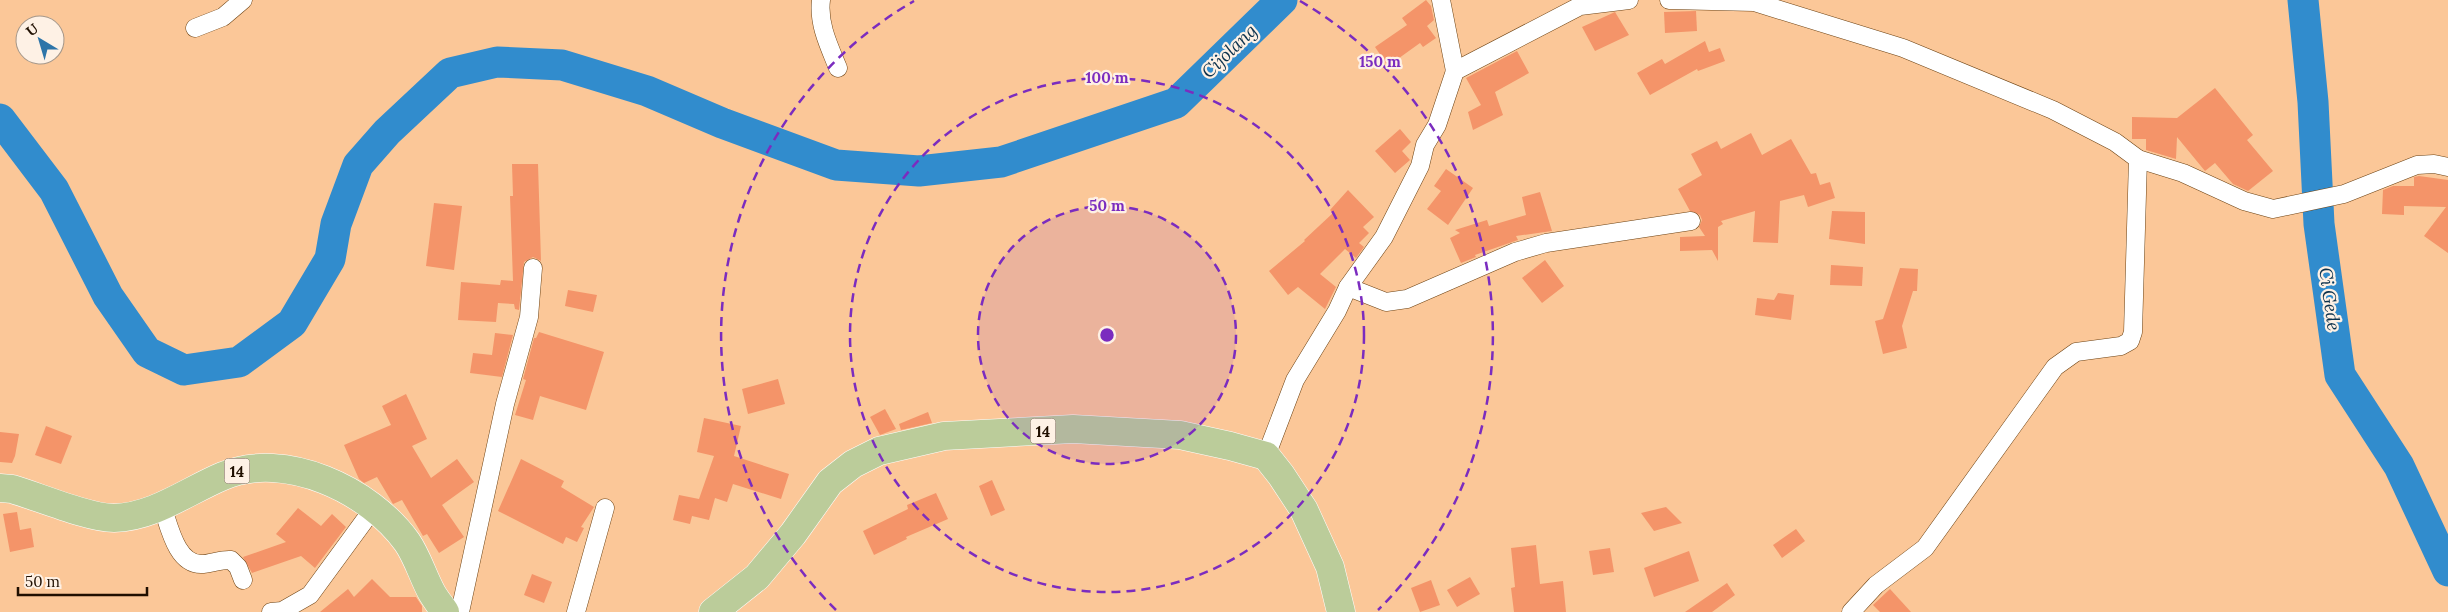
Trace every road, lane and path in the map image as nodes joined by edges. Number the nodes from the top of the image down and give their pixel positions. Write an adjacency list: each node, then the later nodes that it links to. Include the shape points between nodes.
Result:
1 (242, 0): 6 (street, via 223,17)
2 (821, 0): 7 (street, via 825,35)
3 (1441, 0): 8 (street)
4 (1629, 0): 8 (street, via 1580,6)
5 (1669, 0): 9 (street, via 1754,2 1903,48 2053,110 2115,142)
6 (195, 28)
7 (838, 68)
8 (1455, 71): 13 (street, via 1437,125 1425,145 1420,166 1384,237)
9 (2138, 159): 10 (street, via 2183,173 2244,201 2273,209 2344,194 2417,165); 26 (street, via 2133,332 2130,341 2122,346 2076,352 2055,368 1925,548 1876,585)
10 (2448, 167)
11 (1691, 221): 13 (street, via 1546,243 1515,252 1407,299 1386,302)
12 (533, 268): 22 (street, via 529,317 502,413)
13 (1348, 287): 14 (street, via 1295,380)
14 (1266, 456): 24 (highway, 14, via 1180,436 1073,429 944,436 879,451 852,464 830,482 757,577); 25 (highway, via 1304,510 1330,567)
15 (0, 489): 16 (highway, 14, via 12,489 112,518 135,516)
16 (162, 506): 18 (highway, 14, via 234,471 276,468 306,473 343,488); 19 (street, via 177,547 186,558 194,564 231,560)
17 (605, 508): 23 (street)
18 (373, 509): 20 (highway, 14, via 388,520 408,543); 21 (street, via 310,595 282,611)
19 (243, 580)
20 (438, 603)
21 (270, 612)
22 (460, 612)
23 (576, 612)
24 (712, 612)
25 (1341, 612)
26 (1851, 612)

